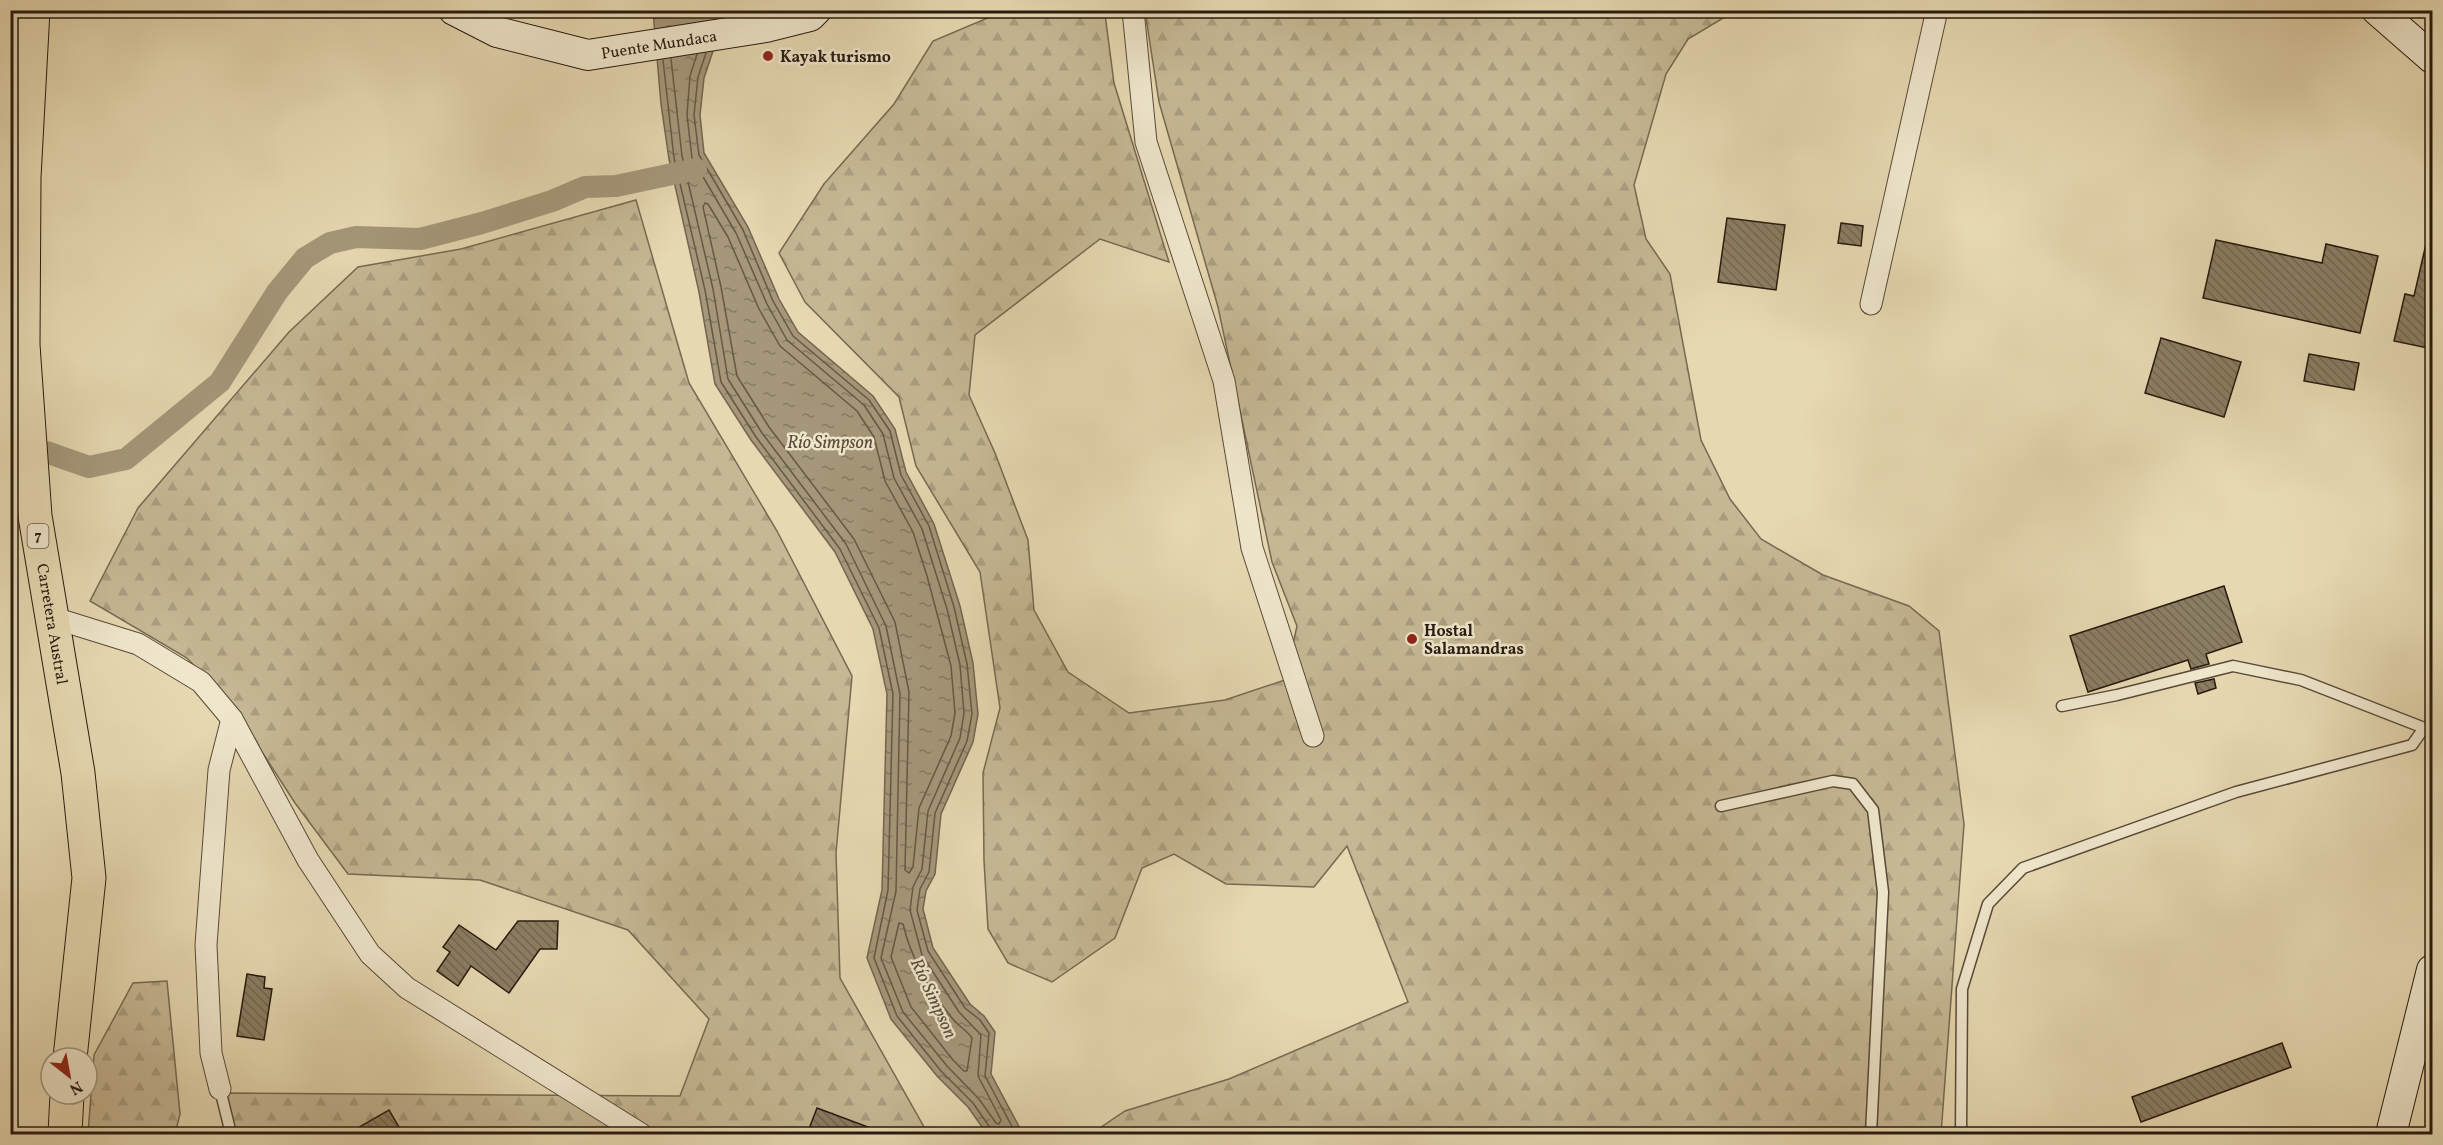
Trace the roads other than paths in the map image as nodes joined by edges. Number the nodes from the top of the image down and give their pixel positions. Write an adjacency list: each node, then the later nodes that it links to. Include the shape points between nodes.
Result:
1 (33, 10): 9 (highway, Carretera Austral / 7, via 24,177 23,345)
2 (454, 10): 3 (street, Puente Mundaca, via 497,32 588,55 766,27 810,16)
3 (816, 10)
4 (1133, 10): 14 (street, via 1146,142 1224,381 1252,548)
5 (1936, 10): 8 (street)
6 (2377, 10): 7 (street)
7 (2433, 58)
8 (1871, 304)
9 (18, 382): 10 (highway, Carretera Austral / 7)
10 (51, 617): 12 (street, via 138,644 201,682); 17 (highway, Carretera Austral / 7, via 78,773 89,878)
11 (2062, 706): 13 (lane, via 2233,666 2301,680)
12 (232, 719): 18 (street, via 219,770 206,945 210,1053); 20 (street, via 308,860 370,954 407,988)
13 (2428, 729): 22 (lane, via 2412,745 2236,792 2023,868 1988,904 1962,989)
14 (1313, 736)
15 (1722, 806): 21 (lane, via 1833,781 1853,784 1873,810 1882,892)
16 (2433, 970): 23 (street)
17 (71, 1046)
18 (220, 1089): 19 (lane)
19 (231, 1134)
20 (641, 1134)
21 (1871, 1134)
22 (1961, 1134)
23 (2391, 1134)

